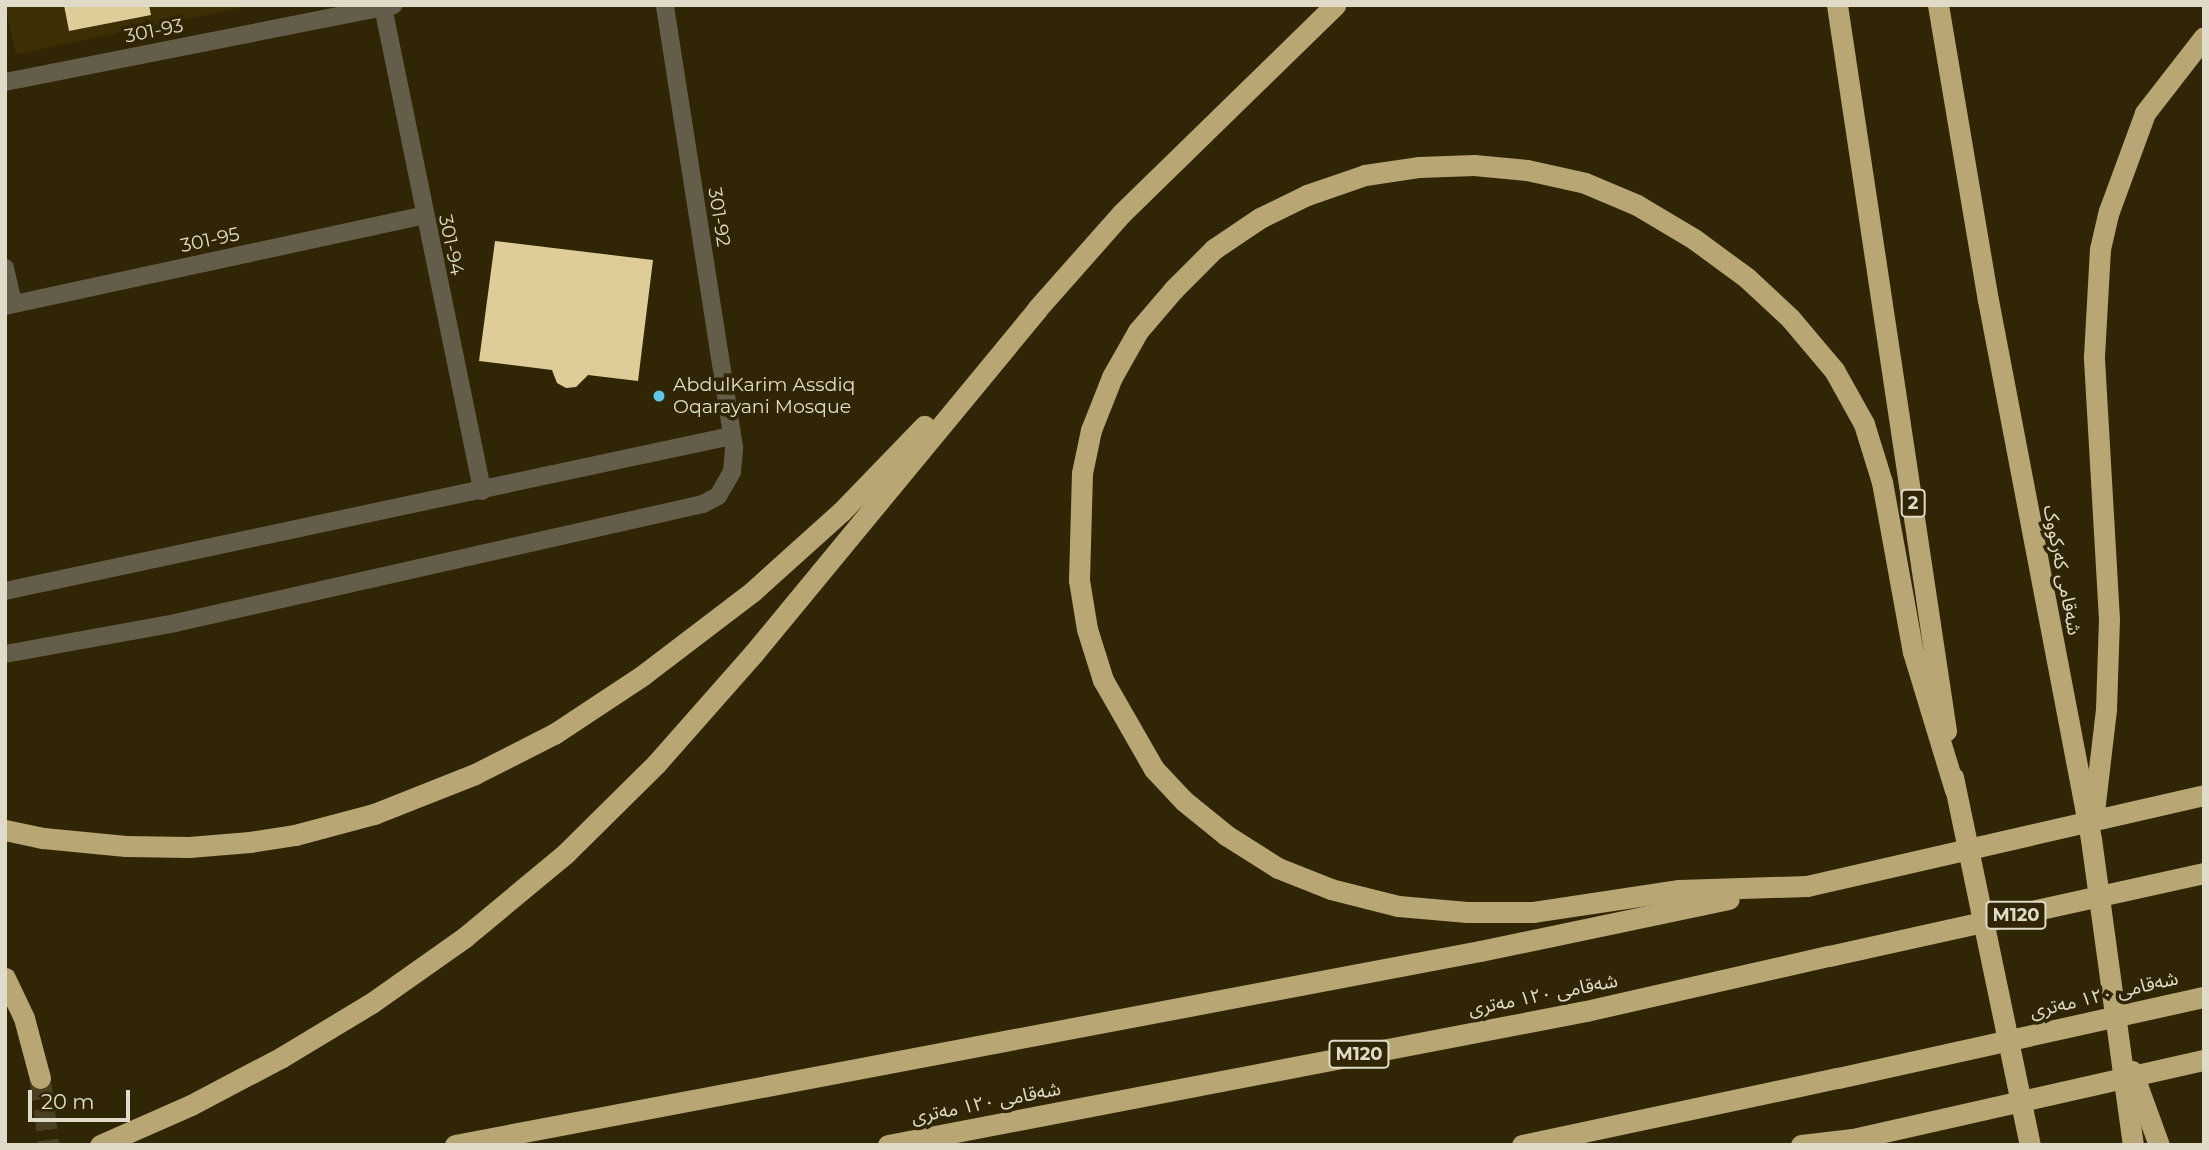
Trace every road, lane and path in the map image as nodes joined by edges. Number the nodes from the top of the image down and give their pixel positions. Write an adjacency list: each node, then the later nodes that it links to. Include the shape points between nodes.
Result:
1 (665, 5): 12 (street, 301-92)
2 (1335, 5): 11 (highway, via 1122,213)
3 (1836, 5): 16 (highway, 2)
4 (1938, 5): 19 (highway, شەقامی کەرکووک, via 1987,300)
5 (388, 6): 7 (street, 301-93); 8 (street, 301-94)
6 (2204, 37): 19 (highway, via 2145,113 2100,249 2094,356 2109,619 2106,709)
7 (5, 82)
8 (424, 216): 10 (street, 301-95); 13 (street, 301-94)
9 (5, 268): 10 (street)
10 (9, 305)
11 (1037, 309): 18 (highway, via 841,512 752,592 643,675 554,734 408,802 295,835 152,847 84,843); 29 (highway, via 753,654 656,764 566,853 465,937 373,1002 191,1105)
12 (731, 436): 13 (street); 15 (street, 301-92, via 732,472 718,496 703,504 175,623)
13 (482, 491): 14 (street)
14 (5, 591)
15 (5, 654)
16 (1955, 790): 21 (highway, via 1913,652 1882,482 1864,424 1834,370 1790,318 1747,278 1694,239 1637,205 1585,183 1474,164 1365,175 1260,218 1214,249 1138,331 1112,377 1091,430 1082,473 1079,580 1087,629 1103,680 1154,769 1184,802 1278,868 1331,889 1398,905 1534,912 1679,890); 25 (highway, 2)
17 (2204, 795): 21 (highway, bridge)
18 (5, 830)
19 (2091, 839): 24 (highway, شەقامی کەرکووک)
20 (2204, 873): 31 (highway, شەقامی ١٢٠ مەتری / M120, bridge, via 1586,1011)
21 (1807, 886): 30 (highway)
22 (5, 978): 27 (highway, via 24,1018)
23 (2204, 996): 32 (highway, شەقامی ١٢٠ مەتری, bridge)
24 (2117, 1032): 37 (highway, شەقامی کەرکووک); 38 (highway)
25 (2010, 1050): 35 (highway); 36 (highway, 2)
26 (2204, 1060): 28 (highway, bridge)
27 (40, 1078)
28 (1853, 1139): 33 (highway); 34 (highway)
29 (100, 1145)
30 (455, 1145)
31 (888, 1145)
32 (1522, 1145)
33 (1801, 1145)
34 (1830, 1145)
35 (2024, 1145)
36 (2030, 1145)
37 (2133, 1145)
38 (2159, 1145)

